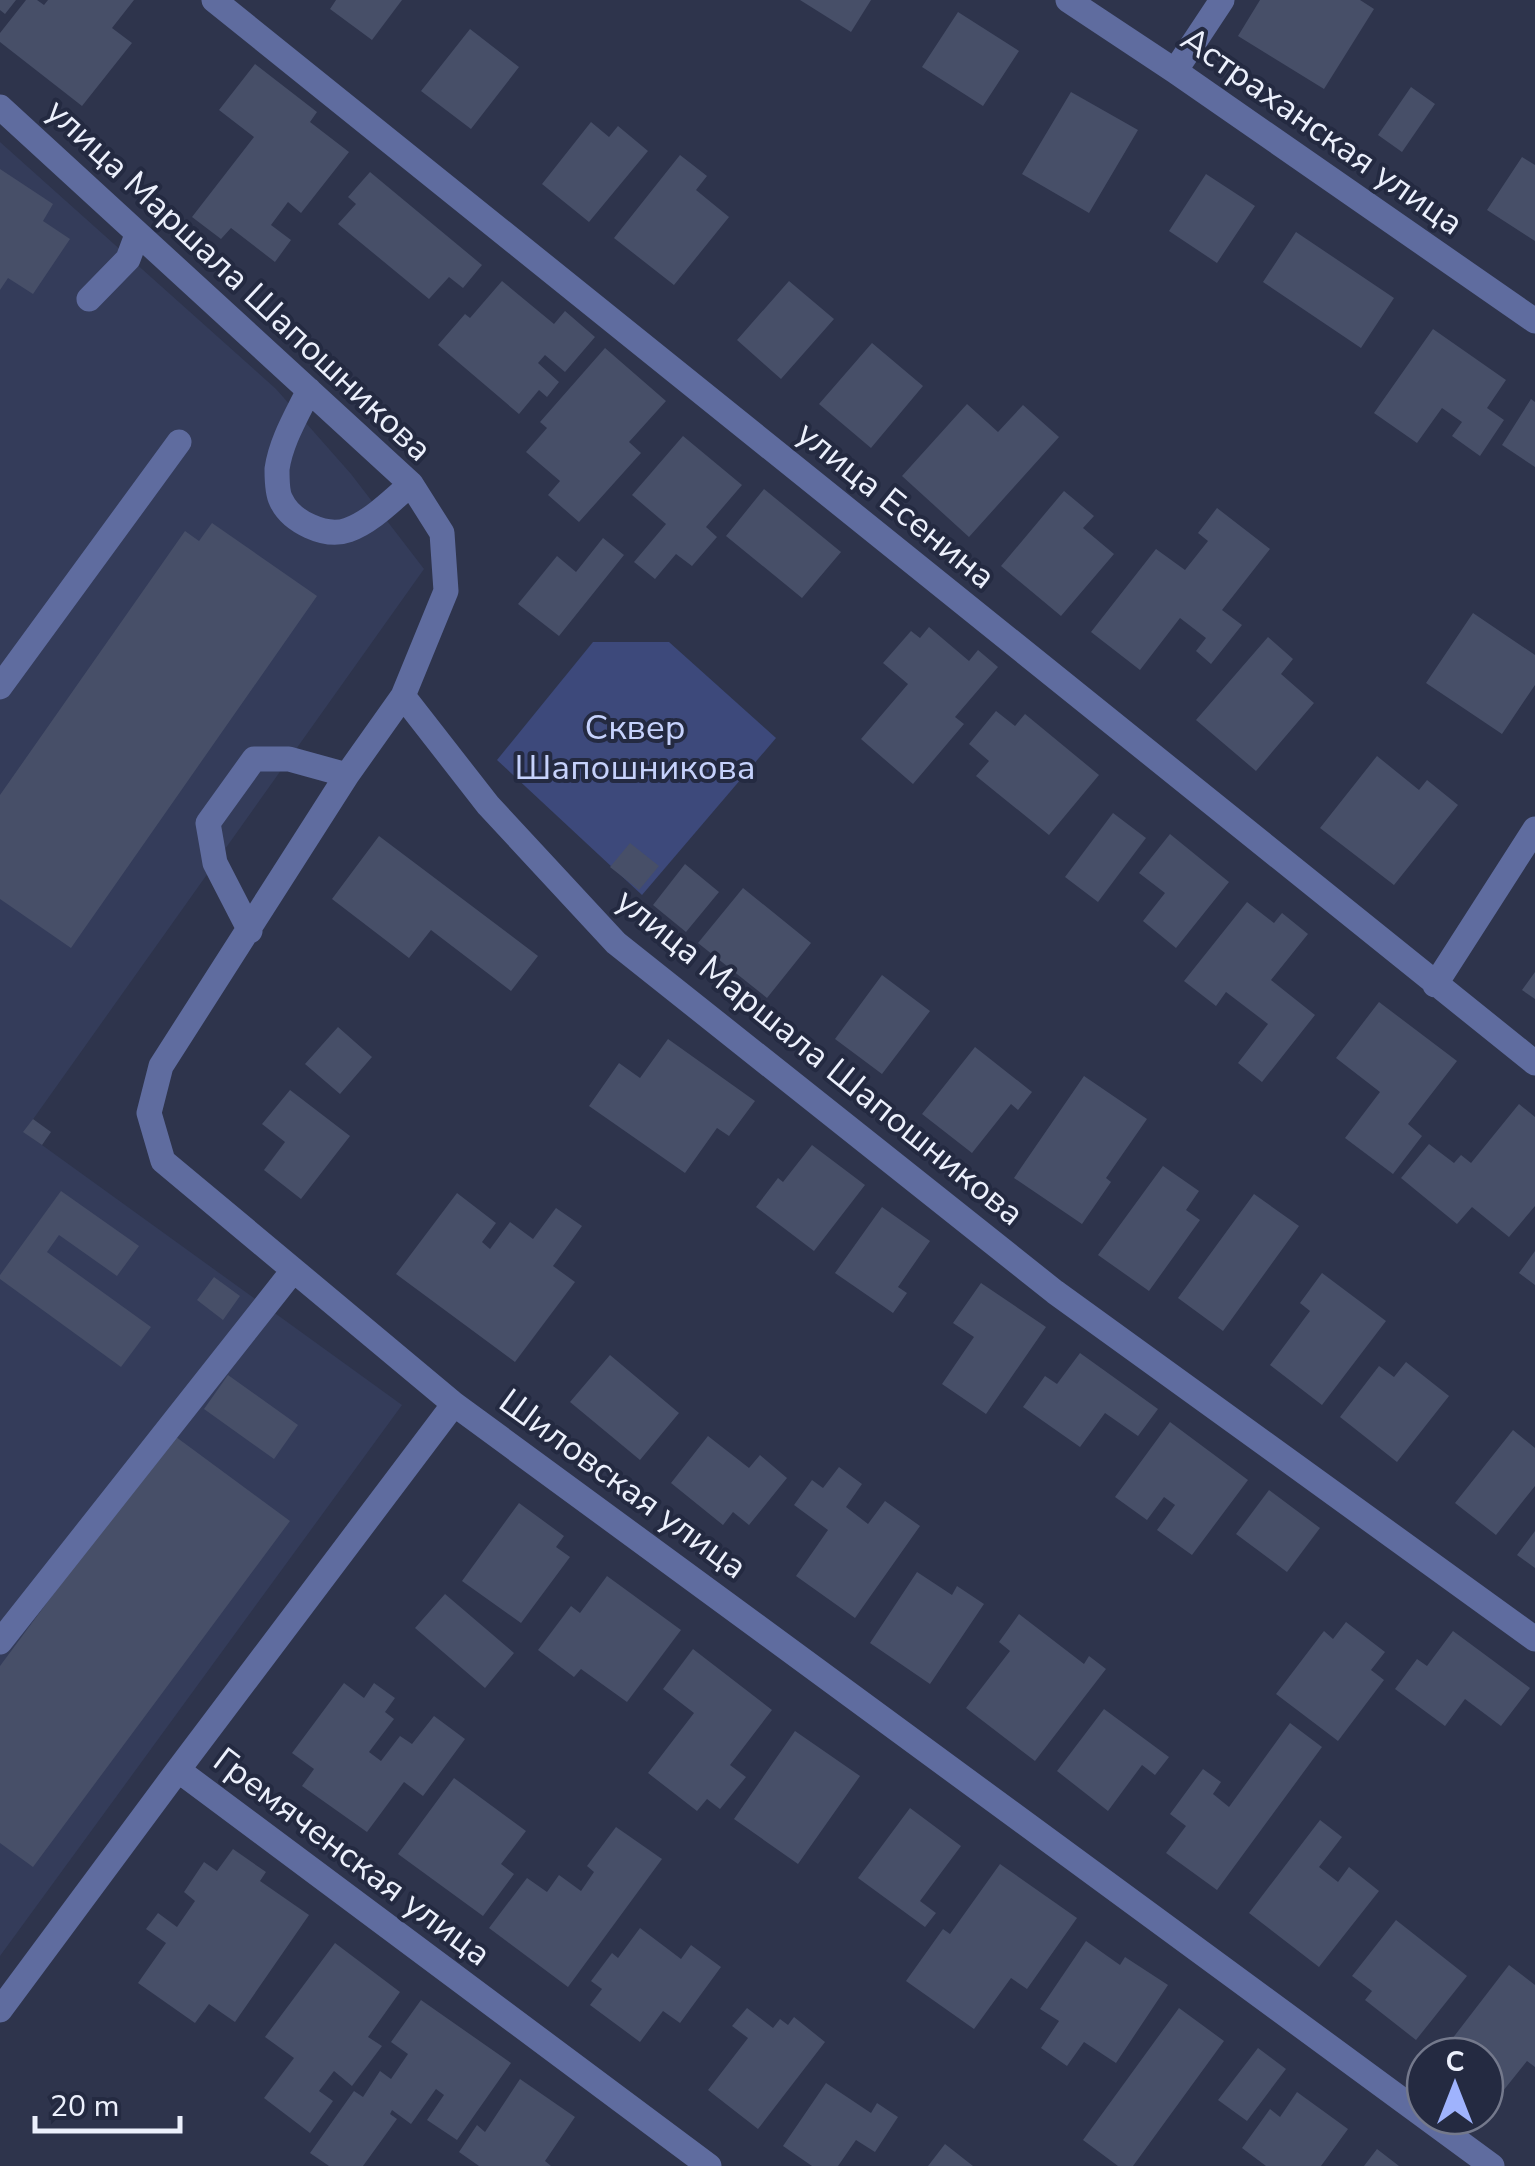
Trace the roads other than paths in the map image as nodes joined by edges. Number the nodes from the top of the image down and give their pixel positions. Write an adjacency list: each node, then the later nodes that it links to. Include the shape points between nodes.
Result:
1 (214, 0): 17 (street, улица Есенина)
2 (1068, 0): 4 (street, Астраханская улица)
3 (1222, 0): 4 (street)
4 (1175, 71): 8 (street, Астраханская улица)
5 (0, 107): 6 (street, улица Маршала Шапошникова)
6 (136, 234): 7 (street, via 128,259); 9 (street, улица Маршала Шапошникова)
7 (89, 299)
8 (1535, 321)
9 (310, 390): 11 (street, улица Маршала Шапошникова); 11 (street, via 282,446 277,473 281,500 297,519 323,532 345,532)
10 (179, 442): 12 (street)
11 (411, 484): 13 (street, улица Маршала Шапошникова, via 442,532 446,591)
12 (0, 688)
13 (404, 696): 14 (street, Шиловская улица); 21 (street, улица Маршала Шапошникова, via 488,806 616,944 1054,1292)
14 (346, 775): 16 (street, Шиловская улица); 16 (street, via 289,760 254,760 208,823 216,863)
15 (1535, 829): 17 (street)
16 (250, 932): 19 (street, Шиловская улица, via 161,1066 148,1113 163,1162)
17 (1435, 985): 18 (street, улица Есенина)
18 (1535, 1063)
19 (292, 1272): 20 (street, Шиловская улица); 22 (street)
20 (454, 1404): 23 (street, Гремяченская улица); 26 (street, Шиловская улица)
21 (1535, 1638)
22 (0, 1642)
23 (178, 1770): 24 (street); 25 (street, Гремяченская улица)
24 (0, 2010)
25 (709, 2166)
26 (1492, 2166)

